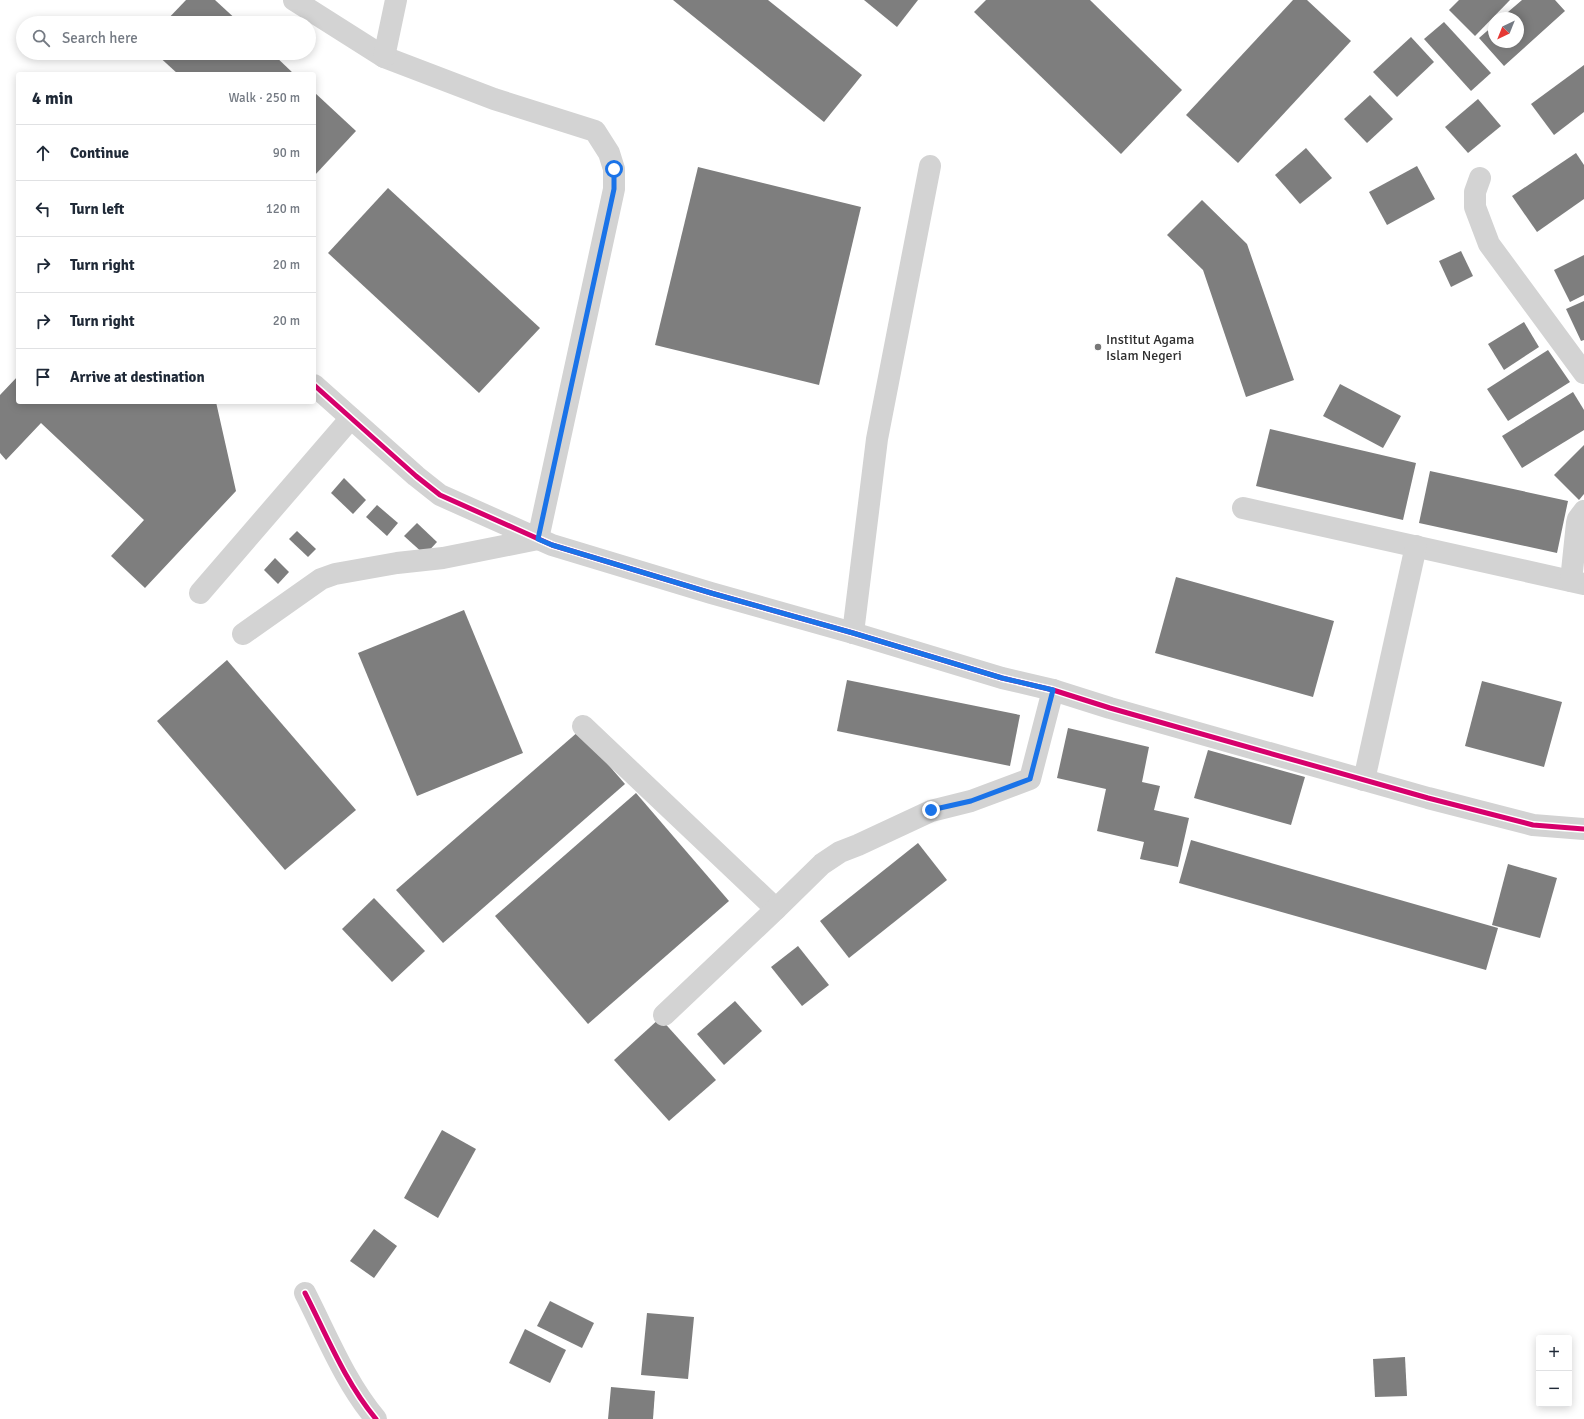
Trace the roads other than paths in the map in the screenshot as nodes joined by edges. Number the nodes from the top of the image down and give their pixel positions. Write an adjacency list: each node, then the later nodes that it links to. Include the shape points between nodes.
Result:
1 (294, 0): 3 (street)
2 (396, 0): 3 (street)
3 (384, 57): 11 (street, via 494,99 595,131 609,153 614,169 614,189)
4 (930, 166): 15 (street, via 876,438)
5 (1480, 178): 6 (street, via 1475,192 1475,207 1489,244)
6 (1584, 373)
7 (316, 387): 8 (street)
8 (351, 418): 11 (street, via 440,495); 14 (street)
9 (1243, 508): 12 (street)
10 (1584, 511): 13 (street, via 1577,523)
11 (538, 539): 15 (street, via 711,593); 16 (street, via 443,558 335,574 321,579)
12 (1416, 546): 13 (street); 19 (street)
13 (1577, 582)
14 (200, 593)
15 (853, 633): 17 (street, via 1002,678)
16 (243, 634)
17 (1053, 690): 19 (street); 21 (street, via 1030,779 971,801 931,810 840,852 822,864)
18 (582, 726): 21 (street)
19 (1364, 780): 20 (street, via 1533,825)
20 (1584, 829)
21 (776, 909): 22 (street)
22 (664, 1015)
23 (305, 1293): 24 (street, via 348,1380)
24 (376, 1419)

